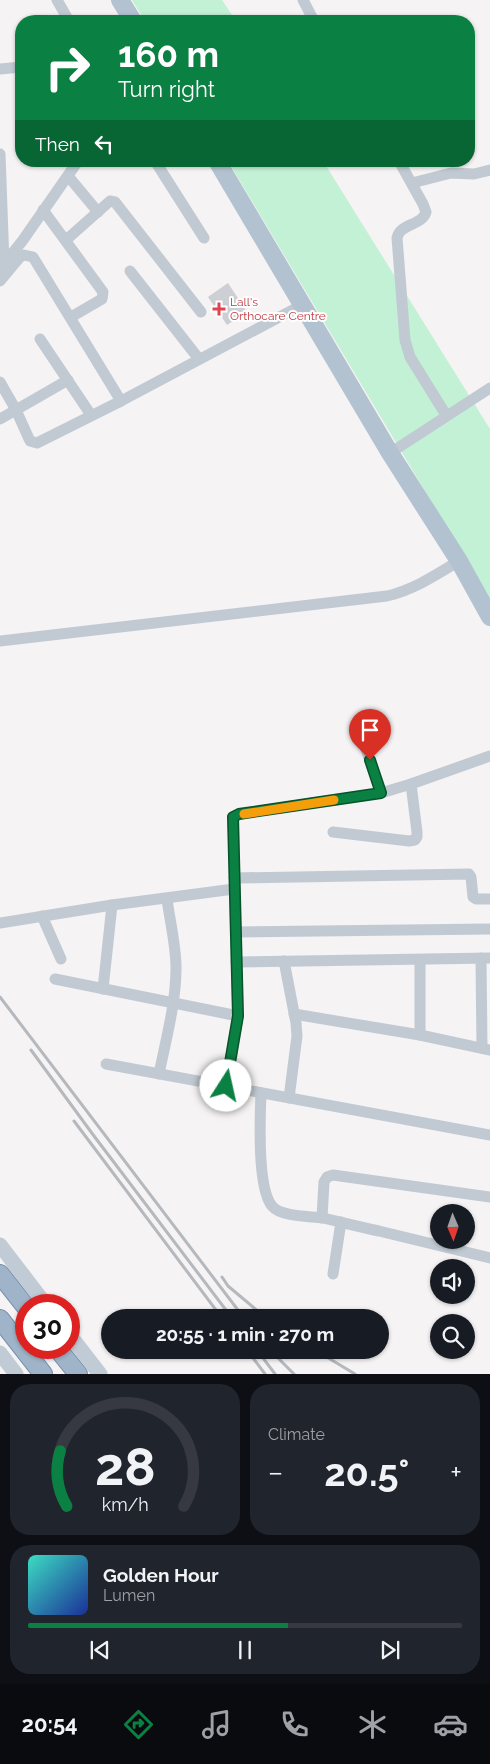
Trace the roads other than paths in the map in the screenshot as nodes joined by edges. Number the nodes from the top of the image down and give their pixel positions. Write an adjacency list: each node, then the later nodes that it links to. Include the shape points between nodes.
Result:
1 (57, 0): 4 (street)
2 (120, 0): 5 (main road)
3 (303, 0): 6 (street)
4 (66, 15)
5 (129, 15)
6 (311, 15)
7 (15, 68): 8 (street)
8 (0, 69)
9 (0, 154): 21 (street)
10 (74, 167): 15 (street)
11 (159, 167): 19 (street)
12 (221, 167): 24 (main road)
13 (403, 167): 16 (street)
14 (490, 170): 16 (street, via 474,174 450,173)
15 (68, 176): 17 (street); 18 (street)
16 (412, 183): 35 (street, via 426,212 422,218 400,230 396,238 405,340 410,357)
17 (43, 210): 20 (street); 21 (street)
18 (98, 212): 20 (street); 25 (street, via 110,201 117,204)
19 (204, 238)
20 (66, 240): 26 (street, via 104,295)
21 (2, 266)
22 (130, 270): 28 (street)
23 (0, 281): 26 (street, via 20,257 33,257)
24 (302, 305): 28 (street); 37 (main road)
25 (201, 312)
26 (71, 317): 32 (street)
27 (40, 339): 29 (street)
28 (199, 359): 32 (street)
29 (68, 380): 33 (street); 34 (street)
30 (0, 382): 33 (street)
31 (490, 388): 35 (street)
32 (121, 401): 34 (street)
33 (16, 410): 34 (street, via 30,441 37,443); 36 (street)
34 (91, 415)
35 (446, 415): 37 (street)
36 (0, 420)
37 (390, 454): 38 (main road)
38 (459, 561): 39 (main road); 40 (street, via 415,586 386,596)
39 (490, 618)
40 (0, 641)
41 (364, 743): 44 (street)
42 (490, 756): 43 (street)
43 (411, 784): 44 (street); 45 (street, via 415,840)
44 (381, 793): 46 (street, via 236,816 232,820)
45 (333, 832)
46 (234, 884): 47 (street); 48 (street, via 468,874 473,897); 53 (street)
47 (167, 899): 49 (street); 61 (street, via 176,966)
48 (490, 899)
49 (112, 905): 50 (street); 60 (street)
50 (42, 916): 51 (street); 55 (street)
51 (0, 923)
52 (490, 929): 53 (street)
53 (236, 932): 58 (street)
54 (485, 958): 56 (street); 65 (street)
55 (61, 959)
56 (420, 960): 57 (street); 64 (street)
57 (284, 961): 58 (street); 62 (street)
58 (236, 962): 63 (street)
59 (55, 979): 60 (street)
60 (103, 989): 61 (street)
61 (173, 1003): 63 (street); 67 (street)
62 (294, 1014): 64 (street); 70 (street, via 297,1036)
63 (238, 1016): 68 (street)
64 (420, 1035): 65 (street)
65 (486, 1049)
66 (106, 1064): 67 (street)
67 (159, 1074): 68 (street)
68 (226, 1086): 69 (street)
69 (260, 1093): 70 (street); 73 (street, via 260,1144 270,1204 288,1214)
70 (289, 1098): 71 (street)
71 (490, 1135)
72 (490, 1197): 73 (street, via 333,1175 324,1182)
73 (322, 1218): 74 (street)
74 (341, 1222): 76 (street); 78 (street)
75 (0, 1245): 80 (main road)
76 (490, 1258)
77 (0, 1274): 79 (highway)
78 (333, 1274)
79 (15, 1294)
80 (38, 1294)
81 (0, 1319): 86 (highway)
82 (80, 1348): 88 (main road)
83 (0, 1353): 85 (main road)
84 (66, 1359): 87 (highway)
85 (16, 1374)
86 (42, 1374)
87 (78, 1374)
88 (100, 1374)

